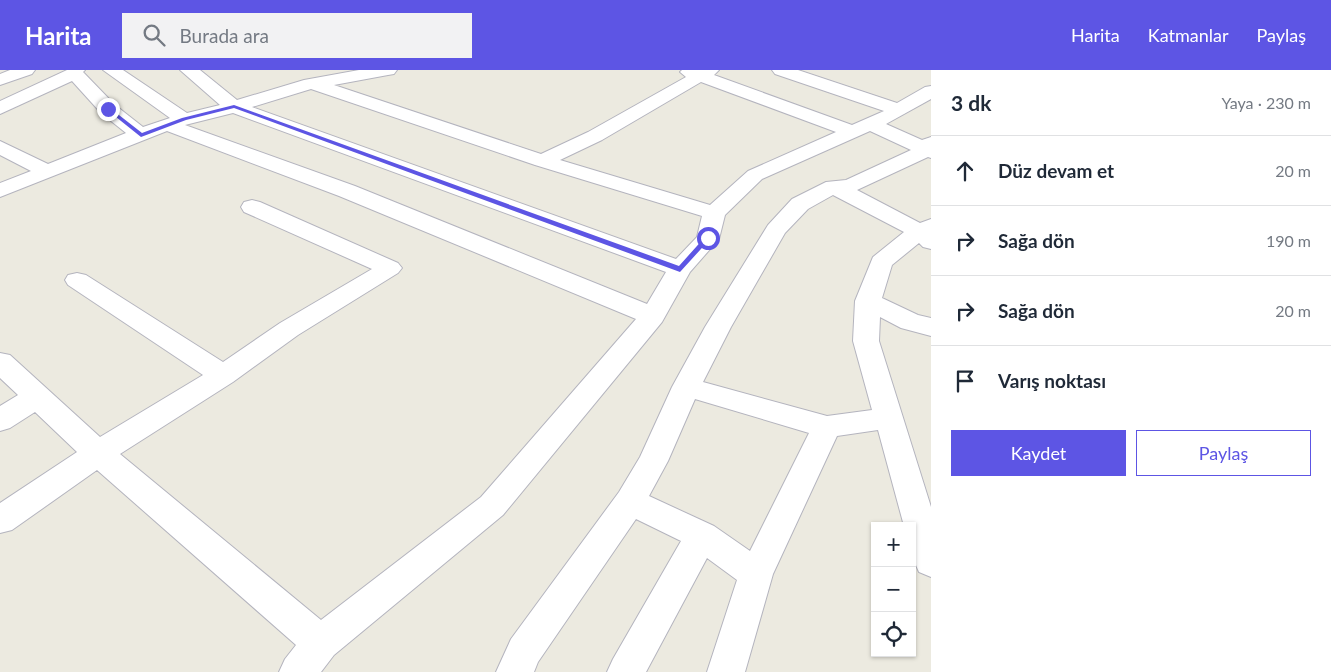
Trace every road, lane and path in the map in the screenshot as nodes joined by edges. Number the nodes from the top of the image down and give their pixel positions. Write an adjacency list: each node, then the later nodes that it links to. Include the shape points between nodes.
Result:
1 (26, 70): 8 (street)
2 (112, 70): 14 (street)
3 (189, 70): 11 (street)
4 (388, 70): 9 (street)
5 (781, 70): 13 (street)
6 (75, 72): 12 (street); 16 (street, via 108,109)
7 (698, 72): 15 (street); 19 (street, via 595,136)
8 (0, 80)
9 (314, 84): 11 (street); 19 (street)
10 (931, 91): 13 (street)
11 (234, 107): 14 (street); 26 (street)
12 (0, 108)
13 (900, 110): 15 (street)
14 (176, 122): 16 (street); 29 (street)
15 (862, 128): 18 (street); 24 (street, via 755,175)
16 (141, 135): 20 (street)
17 (0, 147): 20 (street)
18 (930, 148): 21 (street, via 849,186)
19 (542, 161): 24 (street)
20 (46, 171): 22 (street)
21 (833, 186): 25 (street); 33 (street, via 800,204 776,230)
22 (0, 191)
23 (252, 207): 32 (street, via 390,268 289,329)
24 (714, 213): 26 (street, via 708,238)
25 (927, 233): 28 (street, via 881,262)
26 (680, 269): 29 (street)
27 (77, 280): 32 (street)
28 (868, 301): 30 (street, via 910,322); 35 (street, via 866,341)
29 (653, 316): 44 (street, via 492,506)
30 (931, 327)
31 (0, 362): 34 (street)
32 (223, 375): 38 (street)
33 (686, 387): 37 (street); 39 (street, via 653,461)
34 (37, 397): 36 (street); 38 (street)
35 (889, 418): 37 (street); 42 (street)
36 (0, 420)
37 (827, 427): 43 (street)
38 (98, 453): 40 (street); 44 (street)
39 (630, 501): 41 (street); 46 (street, via 524,651)
40 (0, 520)
41 (702, 536): 43 (street); 47 (street)
42 (931, 562)
43 (756, 574): 48 (street)
44 (321, 643): 45 (street)
45 (298, 672)
46 (515, 672)
47 (626, 672)
48 (726, 672)

